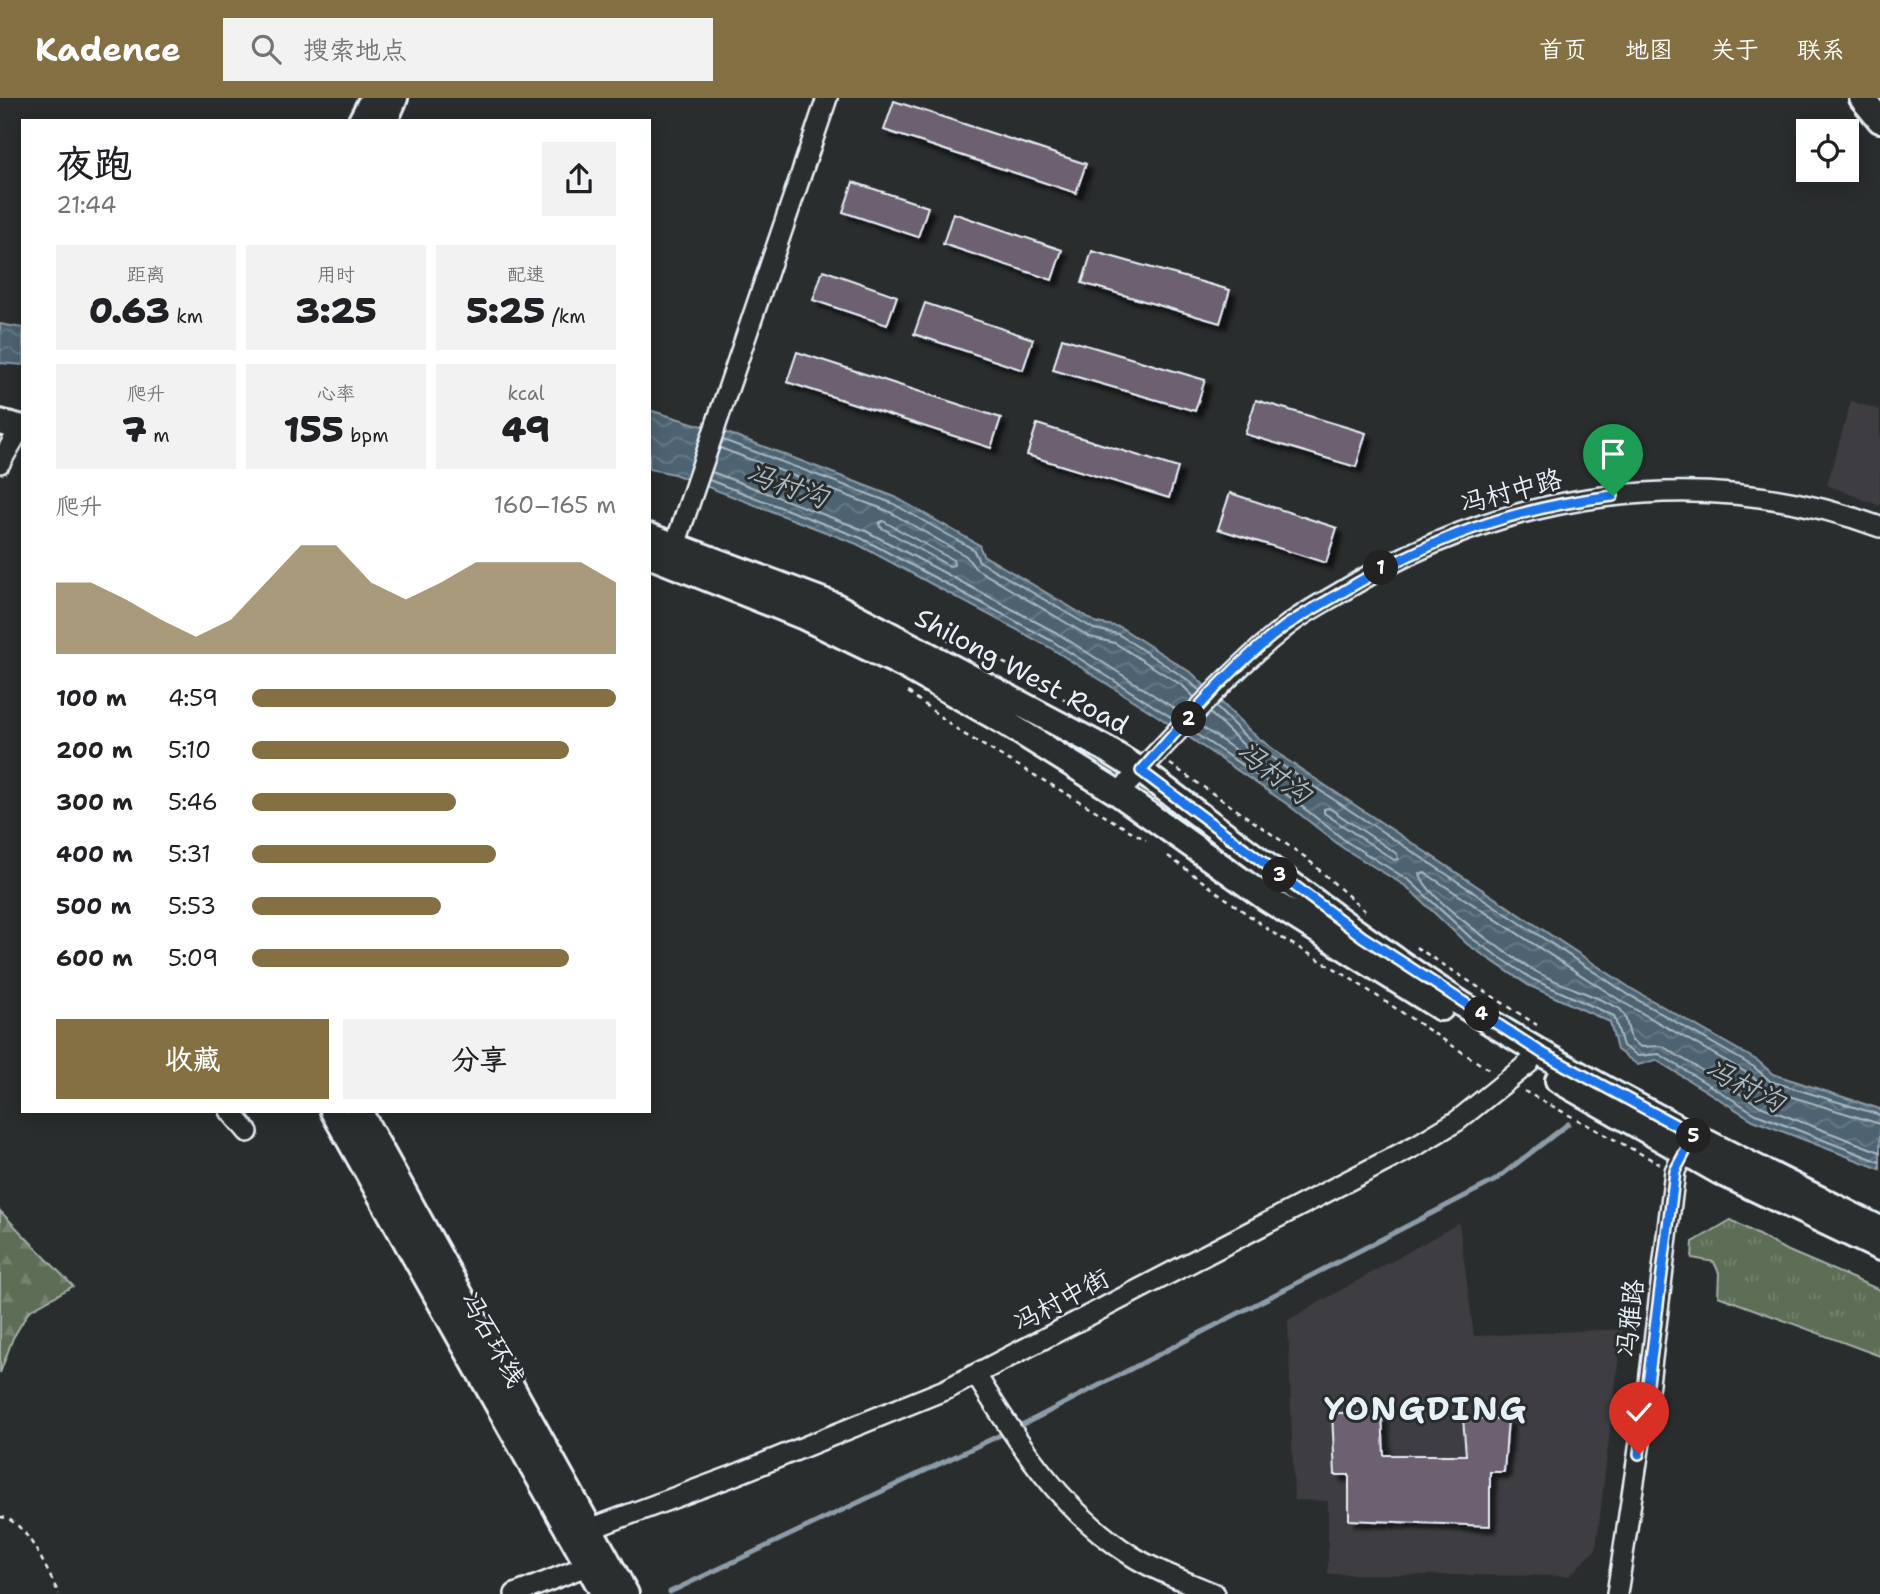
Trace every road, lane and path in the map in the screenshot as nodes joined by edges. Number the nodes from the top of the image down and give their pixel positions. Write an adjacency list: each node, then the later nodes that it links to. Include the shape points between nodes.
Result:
1 (373, 98): 4 (main road)
2 (395, 98): 5 (main road)
3 (827, 98): 11 (street, via 687,509)
4 (362, 119)
5 (385, 119)
6 (0, 411): 7 (main road)
7 (17, 422): 8 (street)
8 (0, 463)
9 (1880, 527): 12 (street, 冯村中路, via 1790,500 1676,493 1571,501 1449,535 1379,569 1285,627 1219,684)
10 (651, 538): 11 (main road, Shilong West Road)
11 (664, 553): 12 (main road, Shilong West Road, via 834,605); 13 (main road, Shilong West Road, via 905,666)
12 (1141, 771): 13 (street, 冯村中路); 19 (main road, Shilong West Road, via 1363,937)
13 (1118, 793): 14 (main road, Shilong West Road, via 1266,898)
14 (1529, 1063): 19 (main road, Shilong West Road); 22 (street, 冯村中街, via 1457,1121 1417,1145)
15 (232, 1113): 18 (street)
16 (334, 1113): 25 (main road, 冯石环线)
17 (360, 1113): 24 (main road, 冯石环线)
18 (248, 1132)
19 (1689, 1144): 20 (main road, Shilong West Road); 21 (main road, Shilong West Road); 31 (street, 冯雅路, via 1675,1171)
20 (1880, 1229)
21 (1880, 1248)
22 (976, 1375): 24 (street, 冯村中街, via 730,1477); 30 (street, via 1022,1447 1069,1504 1133,1556)
23 (0, 1517): 26 (path, via 7,1517 26,1534)
24 (590, 1529): 29 (main road, 冯石环线)
25 (589, 1565): 27 (street); 28 (main road, 冯石环线)
26 (59, 1594)
27 (515, 1594)
28 (604, 1594)
29 (626, 1594)
30 (1215, 1594)
31 (1617, 1594)

